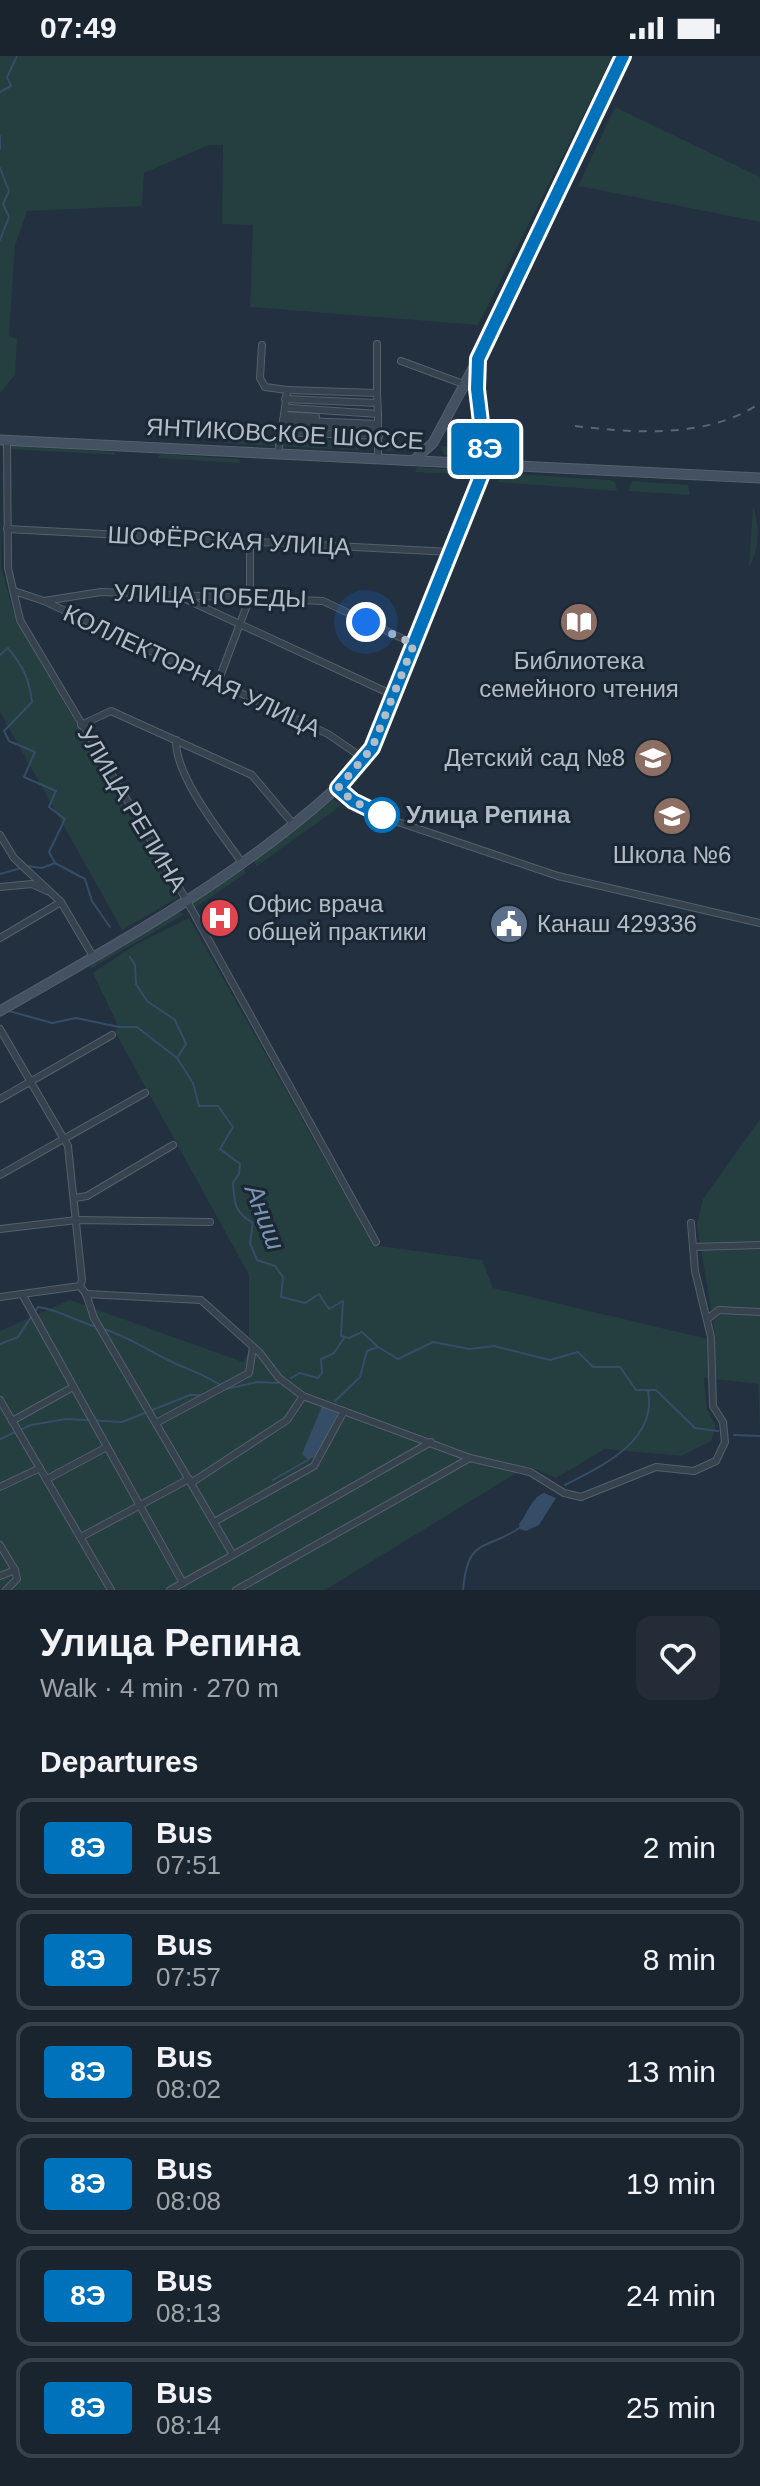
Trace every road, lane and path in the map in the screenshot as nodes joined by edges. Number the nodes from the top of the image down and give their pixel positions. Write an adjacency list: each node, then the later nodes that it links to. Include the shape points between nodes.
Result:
1 (623, 56): 4 (street)
2 (377, 344): 8 (street)
3 (262, 345): 8 (street, via 260,378 265,387)
4 (478, 359): 6 (street); 7 (street)
5 (401, 361): 6 (street)
6 (465, 384): 7 (street); 13 (street)
7 (477, 389): 15 (street)
8 (332, 391): 9 (street); 10 (street); 11 (street); 11 (street); 12 (street); 14 (street); 14 (street); 14 (street); 14 (street); 14 (street); 14 (street); 14 (street); 14 (street); 14 (street); 14 (street)
9 (285, 399): 10 (street); 14 (street)
10 (377, 403): 14 (street)
11 (358, 413): 12 (street); 14 (street); 14 (street); 14 (street)
12 (337, 414): 14 (street); 14 (street); 14 (street); 14 (street)
13 (443, 425): 15 (street, via 460,423); 17 (street)
14 (329, 427): 14 (street); 18 (street); 19 (street)
15 (483, 430): 22 (street)
16 (3, 440): 18 (street, ЯНТИКОВСКОЕ ШОССЕ); 24 (street, УЛИЦА РЕПИНА)
17 (433, 443): 20 (street); 21 (street)
18 (278, 453): 19 (street, ЯНТИКОВСКОЕ ШОССЕ)
19 (378, 458): 20 (street, ЯНТИКОВСКОЕ ШОССЕ)
20 (414, 460): 21 (street, ЯНТИКОВСКОЕ ШОССЕ)
21 (438, 461): 22 (street, ЯНТИКОВСКОЕ ШОССЕ)
22 (486, 464): 23 (street, ЯНТИКОВСКОЕ ШОССЕ); 26 (street)
23 (760, 478)
24 (7, 529): 25 (street, ШОФЁРСКАЯ УЛИЦА); 27 (street, УЛИЦА РЕПИНА)
25 (250, 542): 26 (street, ШОФЁРСКАЯ УЛИЦА); 29 (street)
26 (451, 552): 32 (street)
27 (14, 591): 30 (street, КОЛЛЕКТОРНАЯ УЛИЦА); 35 (street, УЛИЦА РЕПИНА, via 20,620)
28 (174, 594): 29 (street, УЛИЦА ПОБЕДЫ); 30 (street, УЛИЦА ПОБЕДЫ, via 101,592); 31 (street)
29 (250, 597): 31 (street); 32 (street, УЛИЦА ПОБЕДЫ, via 323,601)
30 (44, 601): 33 (street, КОЛЛЕКТОРНАЯ УЛИЦА)
31 (240, 624): 33 (street); 34 (street)
32 (414, 644): 34 (street)
33 (218, 682): 37 (street, КОЛЛЕКТОРНАЯ УЛИЦА, via 328,734)
34 (393, 695): 37 (street)
35 (81, 725): 36 (street, via 111,711); 44 (street, УЛИЦА РЕПИНА)
36 (176, 740): 39 (street, via 252,775); 41 (street, via 178,759)
37 (366, 760): 38 (street)
38 (338, 788): 39 (street); 46 (street, via 395,821 558,876)
39 (294, 825): 41 (street)
40 (0, 835): 43 (street, via 14,858)
41 (243, 864): 44 (street)
42 (0, 887): 43 (street, via 32,884)
43 (52, 893): 45 (street)
44 (187, 901): 48 (street); 63 (street, УЛИЦА РЕПИНА)
45 (61, 902): 47 (street); 48 (street)
46 (760, 923)
47 (0, 938)
48 (94, 958): 49 (street)
49 (0, 1011)
50 (0, 1029): 52 (street)
51 (112, 1035): 52 (street)
52 (33, 1080): 54 (street); 55 (street)
53 (145, 1093): 55 (street)
54 (0, 1099)
55 (64, 1138): 57 (street); 58 (street)
56 (173, 1145): 58 (street)
57 (0, 1175)
58 (75, 1198): 59 (street)
59 (77, 1220): 60 (street); 62 (street); 66 (street)
60 (210, 1222)
61 (691, 1223): 65 (street)
62 (0, 1229)
63 (376, 1242)
64 (760, 1245): 65 (street)
65 (693, 1247): 71 (street)
66 (80, 1286): 67 (street); 68 (street)
67 (22, 1294): 69 (street); 73 (street)
68 (86, 1294): 72 (street, via 201,1300); 78 (street, via 94,1318)
69 (0, 1297)
70 (760, 1312): 71 (street, via 719,1310)
71 (707, 1319): 81 (street, via 714,1357 713,1406 725,1442 716,1461 694,1471 656,1467 581,1497 530,1472)
72 (253, 1347): 74 (street); 78 (street, via 249,1373)
73 (73, 1387): 77 (street); 80 (street)
74 (303, 1396): 76 (street); 84 (street, via 287,1420)
75 (0, 1400): 77 (street)
76 (344, 1411): 79 (street); 87 (street, via 314,1466)
77 (12, 1421): 82 (street)
78 (156, 1423): 84 (street)
79 (431, 1442): 81 (street); 90 (street)
80 (107, 1447): 83 (street); 86 (street)
81 (470, 1458): 97 (street)
82 (40, 1468): 83 (street); 85 (street)
83 (47, 1479): 88 (street)
84 (190, 1481): 86 (street); 87 (street)
85 (0, 1487)
86 (139, 1505): 88 (street); 93 (street)
87 (214, 1522): 90 (street)
88 (81, 1537): 95 (street)
89 (0, 1545): 91 (street)
90 (233, 1555): 93 (street)
91 (15, 1570): 92 (street); 94 (street, via 17,1579)
92 (0, 1576)
93 (183, 1583): 96 (street)
94 (6, 1590)
95 (111, 1590)
96 (170, 1590)
97 (236, 1590)

